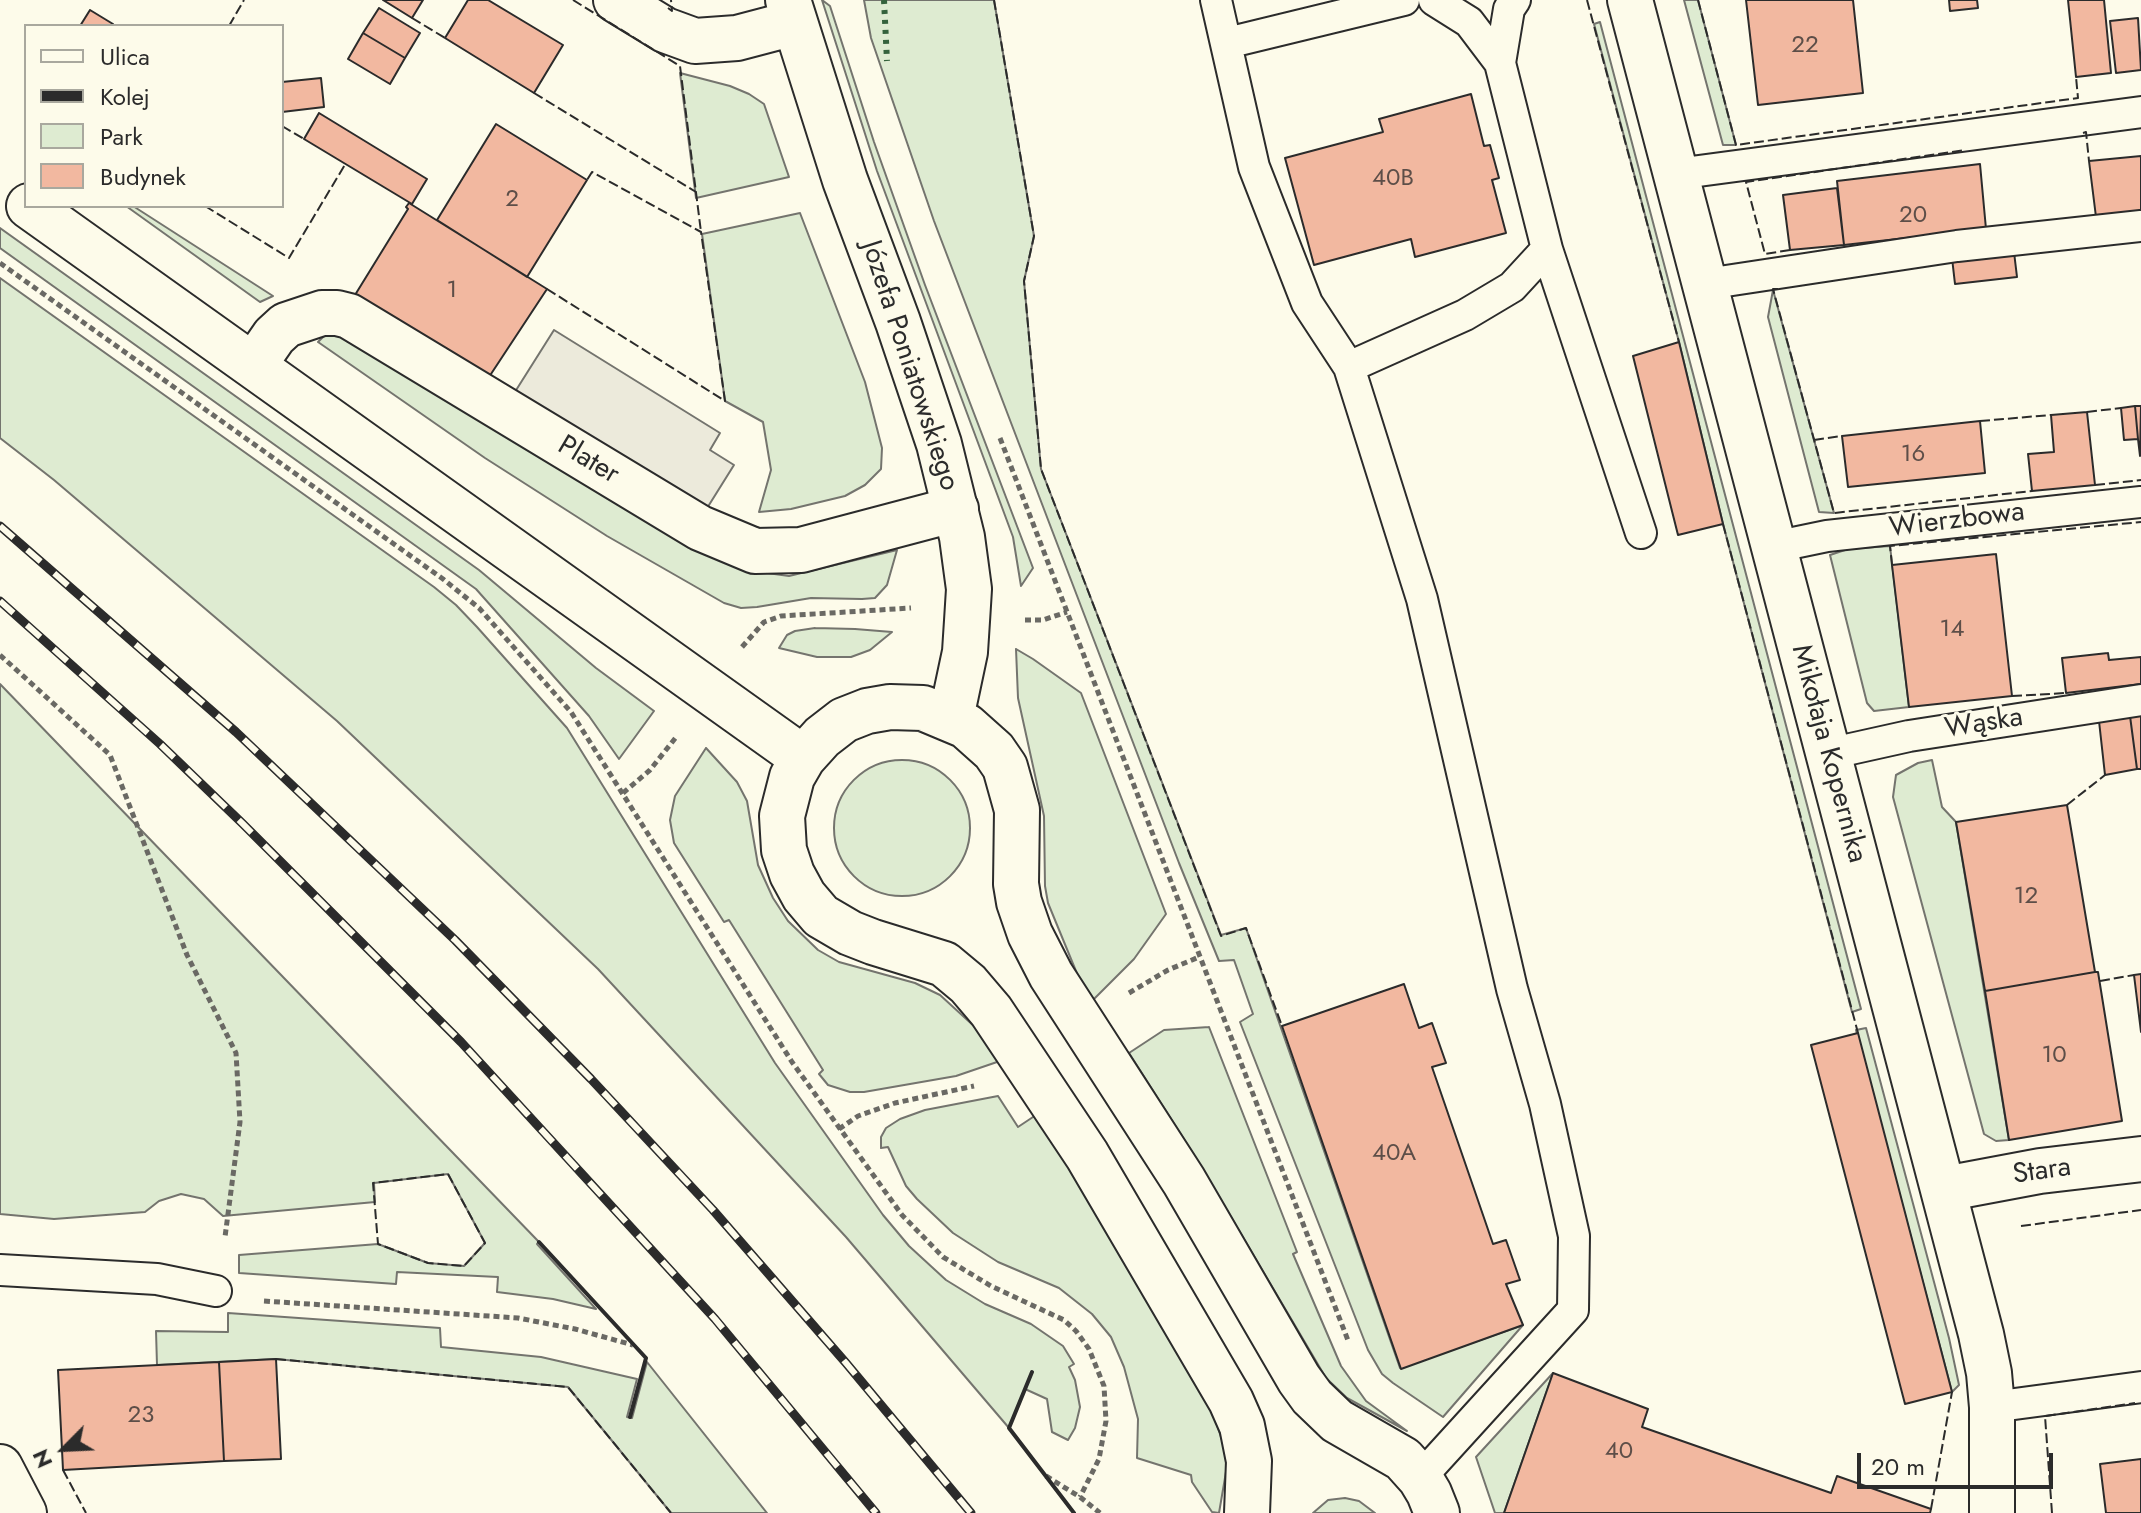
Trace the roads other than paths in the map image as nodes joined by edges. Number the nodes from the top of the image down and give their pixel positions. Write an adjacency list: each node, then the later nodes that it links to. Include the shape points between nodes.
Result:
1 (616, 0): 7 (street, Józefa Poniatowskiego, via 665,30 695,41 737,38)
2 (1216, 0): 8 (lane)
3 (1404, 0): 8 (lane)
4 (1434, 0): 9 (lane, via 1469,22)
5 (1515, 0): 9 (lane)
6 (1630, 0): 11 (street, Mikołaja Kopernika)
7 (791, 11): 21 (street, Józefa Poniatowskiego)
8 (1227, 43): 19 (lane, via 1254,167 1270,212 1307,303)
9 (1500, 63): 16 (lane)
10 (2141, 112): 11 (lane)
11 (1676, 174): 17 (street, Mikołaja Kopernika)
12 (0, 185): 13 (street)
13 (24, 202)
14 (32, 208): 18 (street)
15 (2141, 226): 17 (lane, via 1957,246)
16 (1547, 249): 19 (lane, via 1512,287 1465,315); 22 (lane)
17 (1706, 284): 23 (street, Mikołaja Kopernika)
18 (254, 365): 21 (street, Plater, via 286,325 322,313 344,314 700,528 755,551 801,550); 27 (street)
19 (1349, 367): 35 (lane, via 1422,599 1574,1236 1573,1310)
20 (2141, 502): 23 (lane, Wierzbowa, via 1827,536)
21 (956, 509): 25 (street, Józefa Poniatowskiego, via 969,589 965,652)
22 (1641, 533)
23 (1774, 547): 26 (street, Mikołaja Kopernika)
24 (2141, 700): 26 (lane, Wąska)
25 (951, 718): 27 (street, via 923,708 867,711 844,720); 35 (street, via 981,737 1005,767 1017,810 1018,893 1039,954 1184,1181 1299,1379 1337,1421 1403,1459)
26 (1828, 754): 29 (street, Mikołaja Kopernika)
27 (803, 758): 37 (street, via 782,816 784,850 804,896 821,916 850,933 944,964 991,1011 1087,1155 1231,1401 1249,1461)
28 (2141, 1159): 29 (street, Stara)
29 (1944, 1189): 33 (street, Mikołaja Kopernika, via 1981,1334)
30 (0, 1270): 31 (lane, via 157,1279)
31 (216, 1291)
32 (2141, 1387): 33 (lane)
33 (1992, 1407): 38 (street, Mikołaja Kopernika)
34 (0, 1467): 36 (street)
35 (1428, 1495)
36 (24, 1513)
37 (1247, 1513)
38 (1992, 1513)

